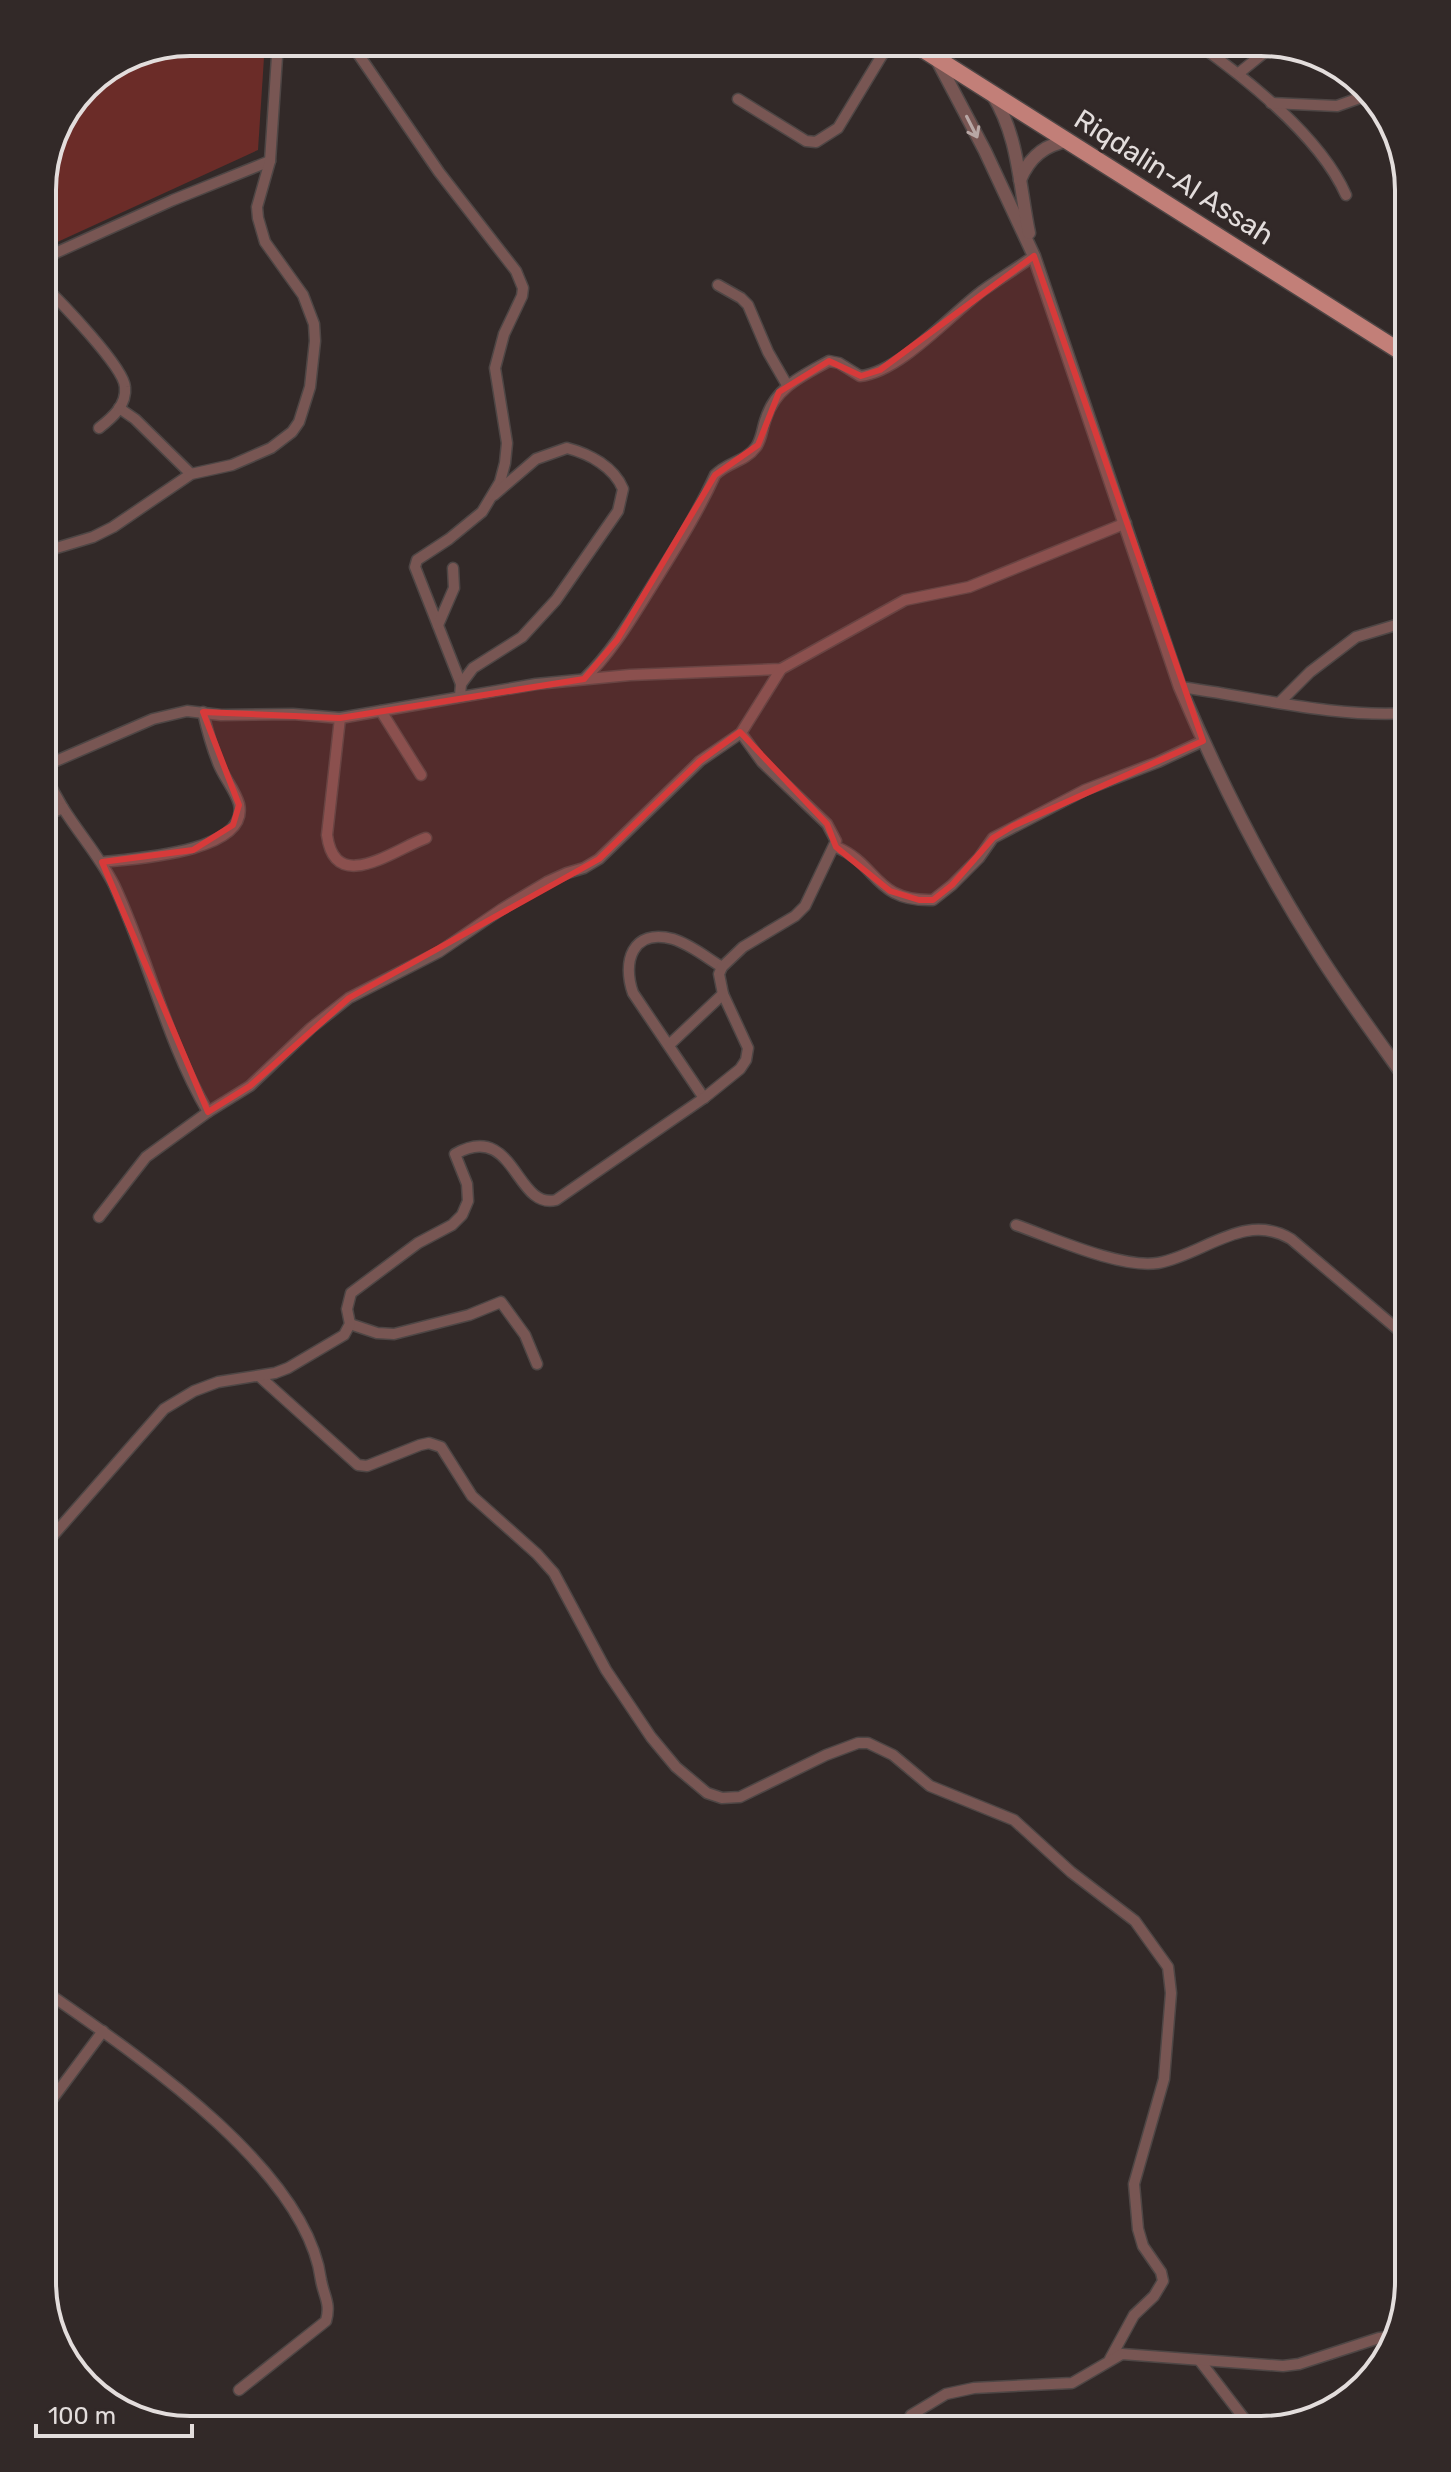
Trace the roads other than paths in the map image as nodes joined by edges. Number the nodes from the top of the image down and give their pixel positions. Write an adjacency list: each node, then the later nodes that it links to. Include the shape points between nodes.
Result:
1 (277, 56): 14 (street)
2 (360, 56): 26 (street, via 439,172 516,271 523,288 495,368 507,443)
3 (882, 56): 11 (street, via 838,128 816,142)
4 (933, 56): 7 (main road, Riqdalin-Al Assah)
5 (1215, 56): 8 (street)
6 (1260, 56): 8 (street)
7 (936, 58): 9 (main road, Riqdalin-Al Assah); 18 (street, one-way to 18)
8 (1239, 73): 12 (street)
9 (990, 92): 13 (main road, Riqdalin-Al Assah); 15 (street, via 1009,124)
10 (1358, 98): 12 (street, via 1337,106)
11 (738, 99)
12 (1271, 103): 16 (street, via 1331,167)
13 (1069, 141): 15 (street, via 1043,149); 21 (main road, Riqdalin-Al Assah)
14 (270, 161): 17 (street); 25 (street, via 257,207 260,231 303,295 314,324 305,407 292,432 271,448 232,465)
15 (1020, 180): 18 (street)
16 (1346, 195)
17 (56, 253)
18 (1034, 256): 22 (street, via 880,370 860,376 829,361); 27 (street)
19 (718, 285): 22 (street, via 748,305)
20 (56, 298): 23 (street, via 122,376 125,392)
21 (1395, 348)
22 (787, 385): 33 (street, via 771,404 758,445 747,458 715,475 625,627)
23 (119, 408): 24 (street); 25 (street)
24 (99, 428)
25 (191, 474): 28 (street, via 113,527)
26 (493, 495): 30 (street, via 461,530 417,560 417,579); 35 (street, via 536,459 567,448 612,471 623,489 618,511 556,600 522,637 473,668)
27 (1126, 523): 32 (street, via 969,587 905,600); 34 (street)
28 (56, 548)
29 (453, 568): 30 (street, via 451,600)
30 (438, 625): 35 (street)
31 (1395, 625): 36 (street, via 1356,637)
32 (781, 669): 33 (street); 41 (street)
33 (584, 679): 35 (street)
34 (1180, 687): 36 (street); 42 (street)
35 (461, 690): 37 (street)
36 (1280, 702): 39 (street, via 1336,712)
37 (381, 711): 40 (street); 44 (street)
38 (203, 712): 40 (street); 43 (street, via 153,719); 50 (street, via 239,805 237,818 217,838 193,850)
39 (1395, 714)
40 (340, 718): 48 (street, via 327,835 332,853 350,866 370,864)
41 (741, 733): 49 (street, via 762,762 827,824); 56 (street, via 700,761 599,859 547,882 439,952 349,998 250,1086)
42 (1203, 741): 49 (street, via 1013,826 993,838 933,900 890,891 850,853); 54 (street, via 1279,889)
43 (56, 763)
44 (421, 775)
45 (56, 795): 46 (street)
46 (63, 808): 47 (street); 50 (street)
47 (56, 811)
48 (426, 838)
49 (836, 847): 51 (street, via 805,906)
50 (102, 862): 56 (street)
51 (722, 967): 52 (street); 53 (street, via 671,938 649,939 635,948 628,960 629,984)
52 (723, 994): 53 (street); 55 (street, via 745,1037 746,1060)
53 (669, 1045): 55 (street)
54 (1395, 1064)
55 (704, 1098): 59 (street, via 567,1194 545,1203 528,1191 502,1155 483,1148 455,1154 467,1184 462,1215 351,1293)
56 (208, 1112): 57 (street, via 146,1157)
57 (99, 1217)
58 (1016, 1225): 60 (street, via 1117,1260 1156,1263 1248,1229 1271,1231 1291,1239)
59 (350, 1324): 61 (street, via 394,1334 501,1302 525,1335); 62 (street, via 344,1335 299,1363)
60 (1395, 1327)
61 (537, 1364)
62 (259, 1376): 63 (street, via 204,1387 164,1409); 68 (street, via 358,1465 429,1443 441,1447 472,1496 554,1573 606,1670 651,1737 707,1793 740,1797 826,1755 868,1743 893,1755 930,1786 1014,1820 1135,1921 1168,1967 1171,1993 1164,2079 1134,2184 1143,2246 1163,2281 1134,2315)
63 (56, 1530)
64 (56, 1999): 65 (street)
65 (103, 2031): 66 (street); 70 (street, via 258,2161 317,2253 329,2309 326,2321)
66 (56, 2094)
67 (1382, 2338): 69 (street, via 1299,2364)
68 (1110, 2359): 69 (street, via 1132,2353); 71 (street, via 1072,2383 974,2388 946,2394)
69 (1200, 2361): 72 (street)
70 (239, 2390)
71 (911, 2416)
72 (1242, 2416)

